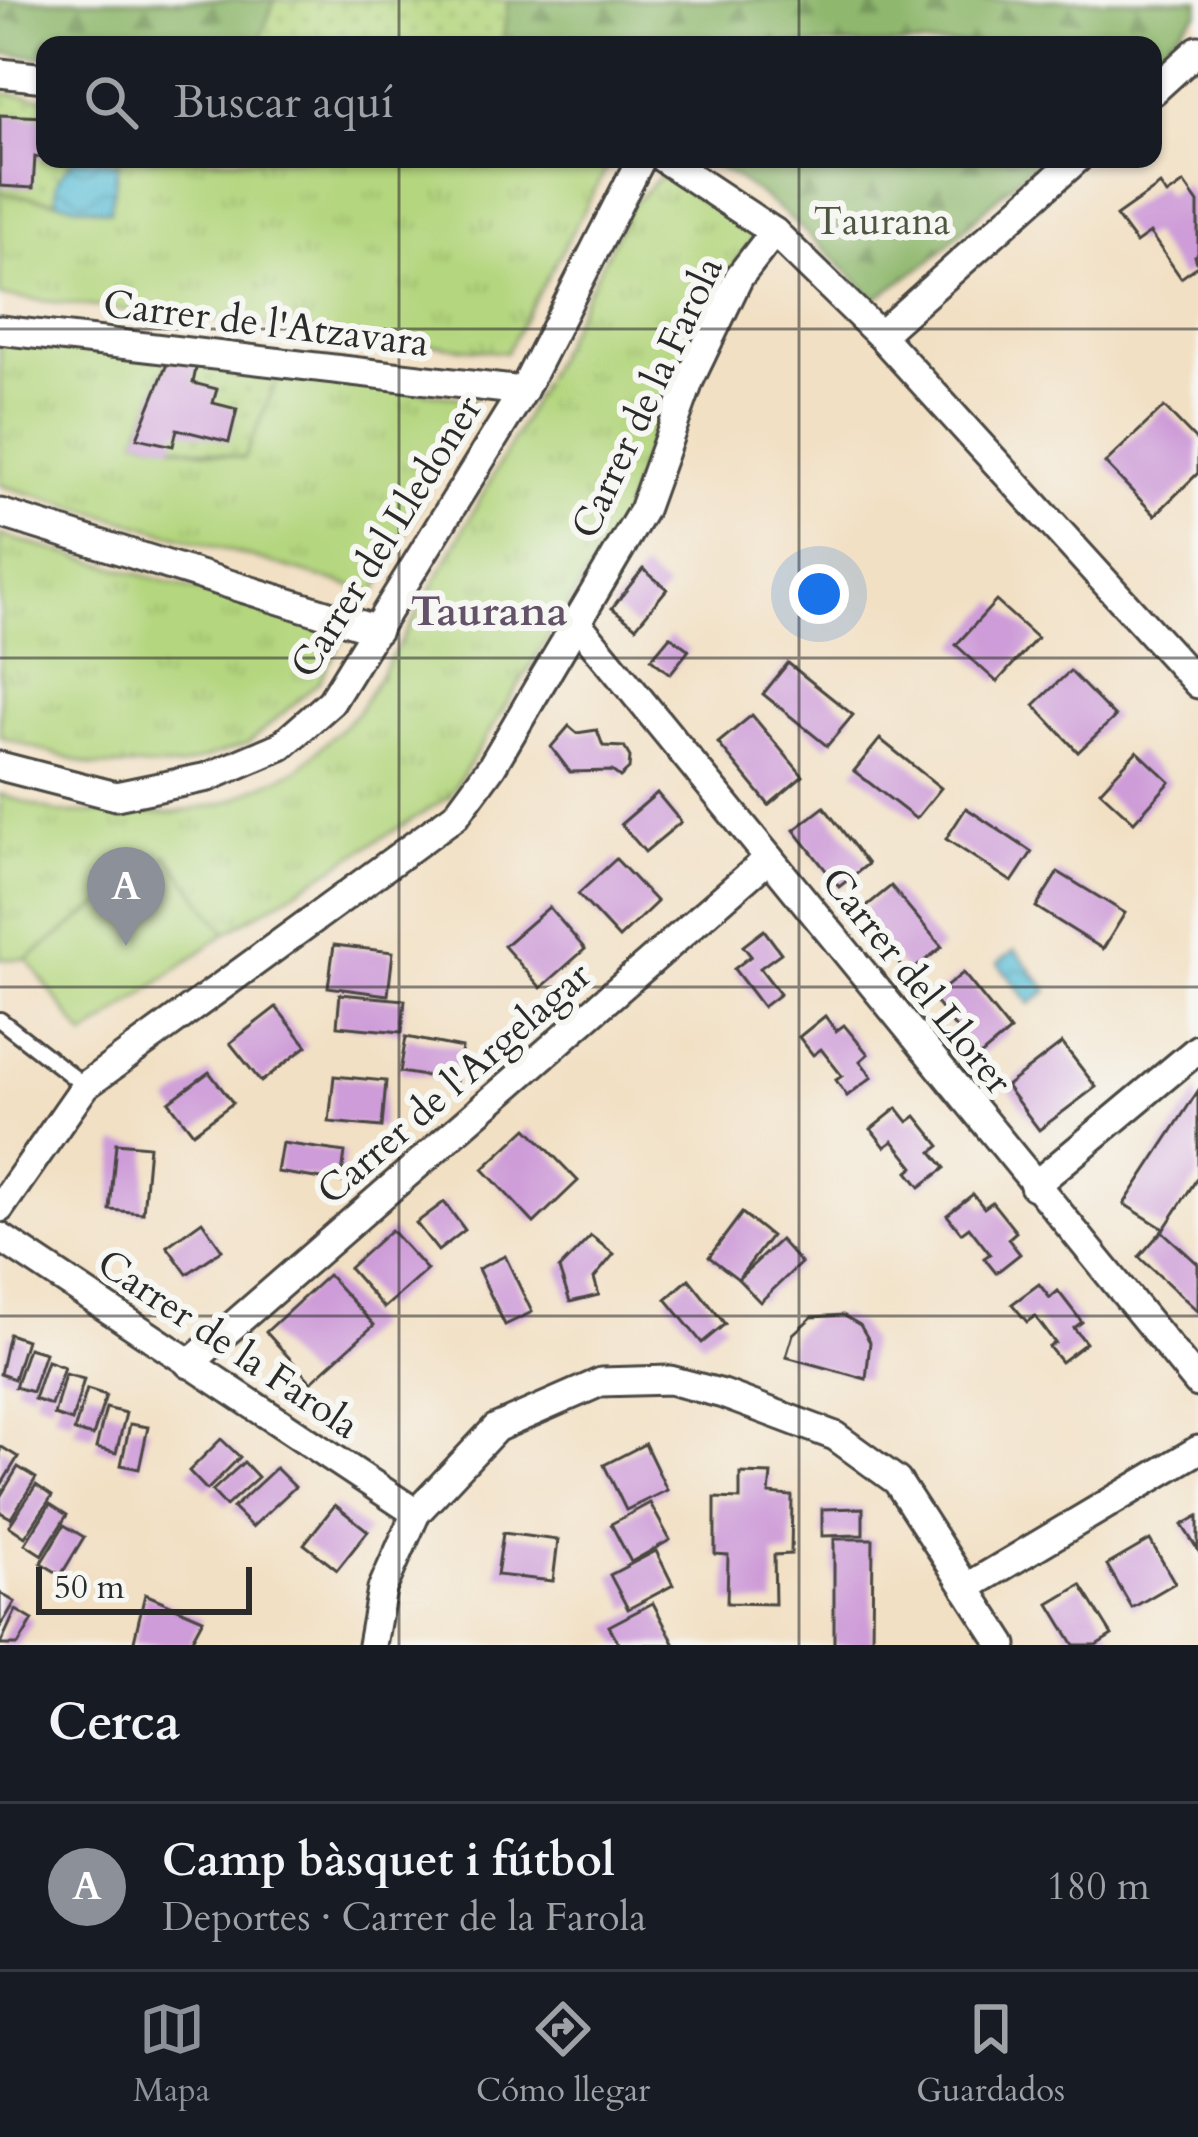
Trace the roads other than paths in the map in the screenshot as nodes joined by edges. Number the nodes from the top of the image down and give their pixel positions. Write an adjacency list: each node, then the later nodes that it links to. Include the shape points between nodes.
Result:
1 (1198, 50): 4 (street)
2 (0, 73): 3 (street)
3 (36, 77)
4 (1162, 83)
5 (635, 168): 11 (street, Carrer del Lledoner)
6 (678, 168): 8 (street)
7 (1067, 168): 10 (street)
8 (774, 232): 10 (street); 13 (street, Carrer de la Farola, via 739,277 690,379 643,510)
9 (0, 330): 11 (street, Carrer de l'Atzavara)
10 (880, 335): 15 (street)
11 (523, 391): 14 (street, Carrer del Lledoner)
12 (0, 513): 14 (street)
13 (578, 624): 17 (street, Carrer del Llorer); 20 (street, Carrer de la Farola, via 456,815)
14 (377, 630): 16 (street, Carrer del Lledoner, via 331,702 281,746 208,777 116,796)
15 (1198, 684)
16 (0, 766)
17 (769, 858): 21 (street, Carrer del Llorer); 24 (street, Carrer de l'Argelagar)
18 (0, 1020): 20 (lane)
19 (1198, 1049): 21 (street)
20 (85, 1085): 22 (street, Carrer de la Farola)
21 (1034, 1186): 25 (street, Carrer del Llorer)
22 (0, 1208)
23 (0, 1238): 24 (street, Carrer de la Farola)
24 (189, 1364): 27 (street, Carrer de la Farola)
25 (1198, 1383)
26 (1198, 1450): 28 (street)
27 (416, 1513): 28 (street, via 496,1428 601,1382 670,1380 835,1436 897,1481); 29 (street, via 382,1589)
28 (967, 1588): 30 (street)
29 (372, 1645)
30 (1003, 1645)

